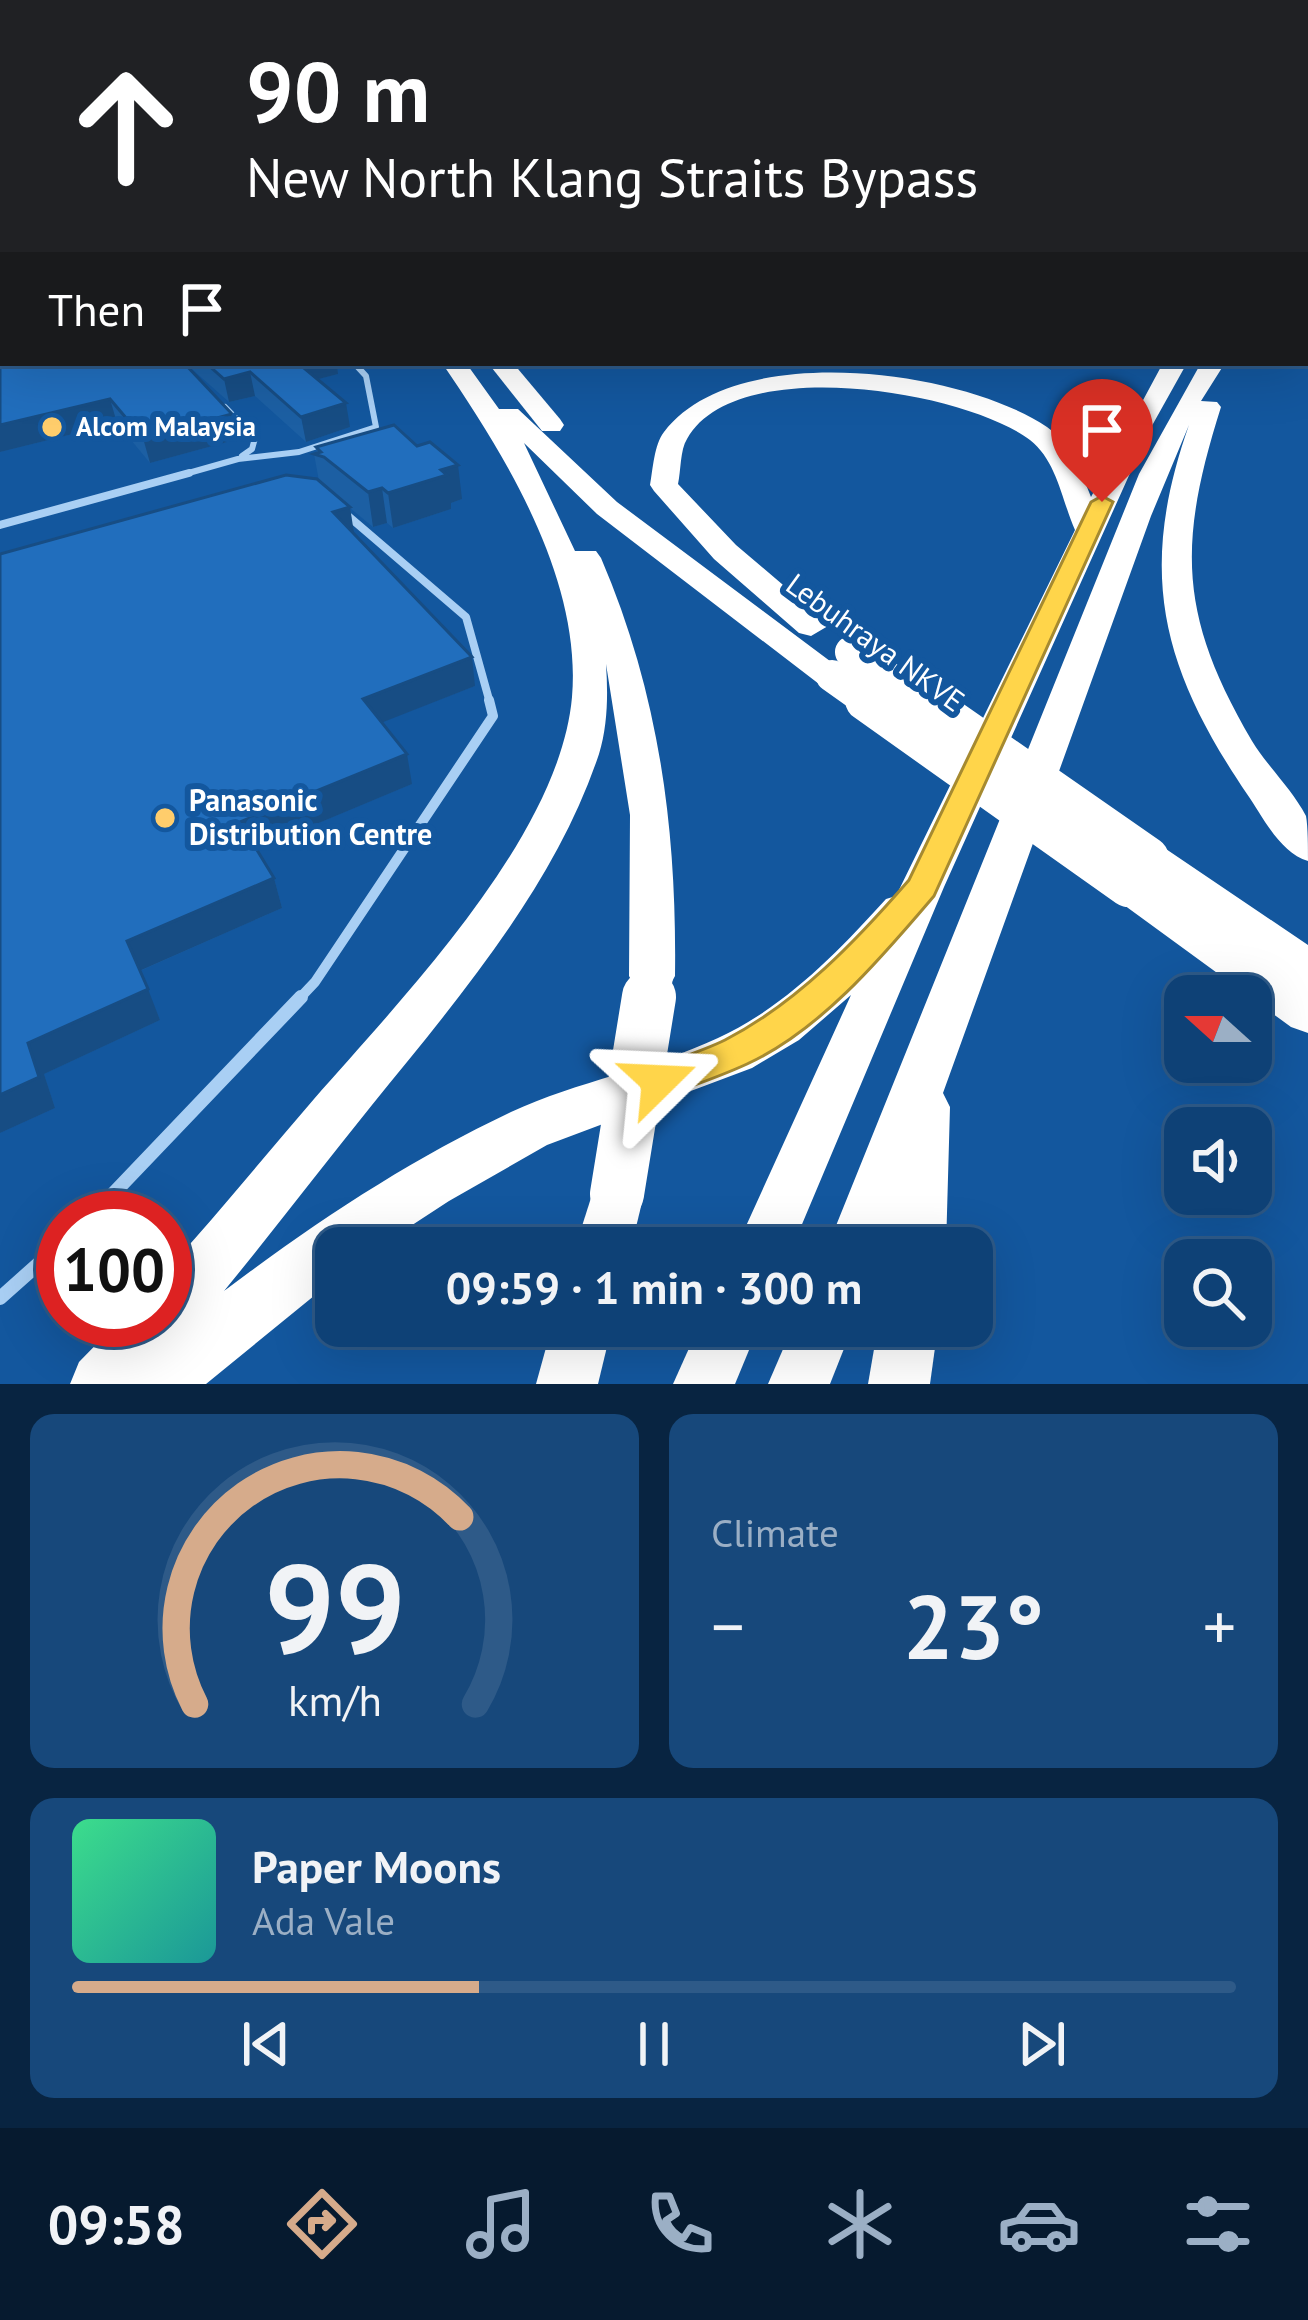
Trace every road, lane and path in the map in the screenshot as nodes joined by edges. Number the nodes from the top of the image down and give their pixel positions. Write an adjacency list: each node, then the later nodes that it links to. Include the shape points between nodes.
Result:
1 (357, 366): 10 (lane, via 376,427 299,452)
2 (456, 366): 9 (highway)
3 (474, 366): 15 (highway, Lebuhraya NKVE, via 548,456 607,508)
4 (502, 366): 14 (highway, via 597,471)
5 (1173, 366): 13 (highway)
6 (1214, 366): 21 (highway, via 1193,390 1143,505)
7 (1216, 366): 16 (highway, via 1174,531 1176,582 1209,694)
8 (219, 403): 10 (lane, via 255,438)
9 (501, 432): 23 (highway, bridge, via 575,536 606,604 627,671 652,840 652,976); 28 (highway, via 571,569 587,635 591,703 574,773 538,848 419,1010)
10 (238, 459): 12 (lane)
11 (339, 508): 22 (lane, via 466,617 493,716 315,982)
12 (0, 525)
13 (1090, 529): 14 (highway, via 1052,446 983,405 844,379 734,395 691,416 671,437 664,484 725,552); 18 (highway)
14 (812, 626): 15 (highway)
15 (841, 664): 17 (highway, Lebuhraya NKVE, bridge)
16 (1308, 846)
17 (1138, 872): 19 (highway); 20 (highway, Lebuhraya NKVE)
18 (922, 887): 24 (highway); 36 (highway, via 794,1016 737,1052 532,1127 403,1197)
19 (1308, 969)
20 (1308, 1013)
21 (925, 1079): 25 (highway); 26 (highway)
22 (116, 1191)
23 (608, 1227)
24 (773, 1227)
25 (864, 1227)
26 (919, 1227)
27 (36, 1266): 29 (lane)
28 (192, 1283)
29 (0, 1298)
30 (136, 1347): 35 (highway)
31 (577, 1347): 37 (highway)
32 (720, 1347): 38 (highway)
33 (814, 1347): 39 (highway)
34 (905, 1347): 40 (highway)
35 (101, 1384)
36 (160, 1384)
37 (567, 1384)
38 (704, 1384)
39 (799, 1384)
40 (899, 1384)

